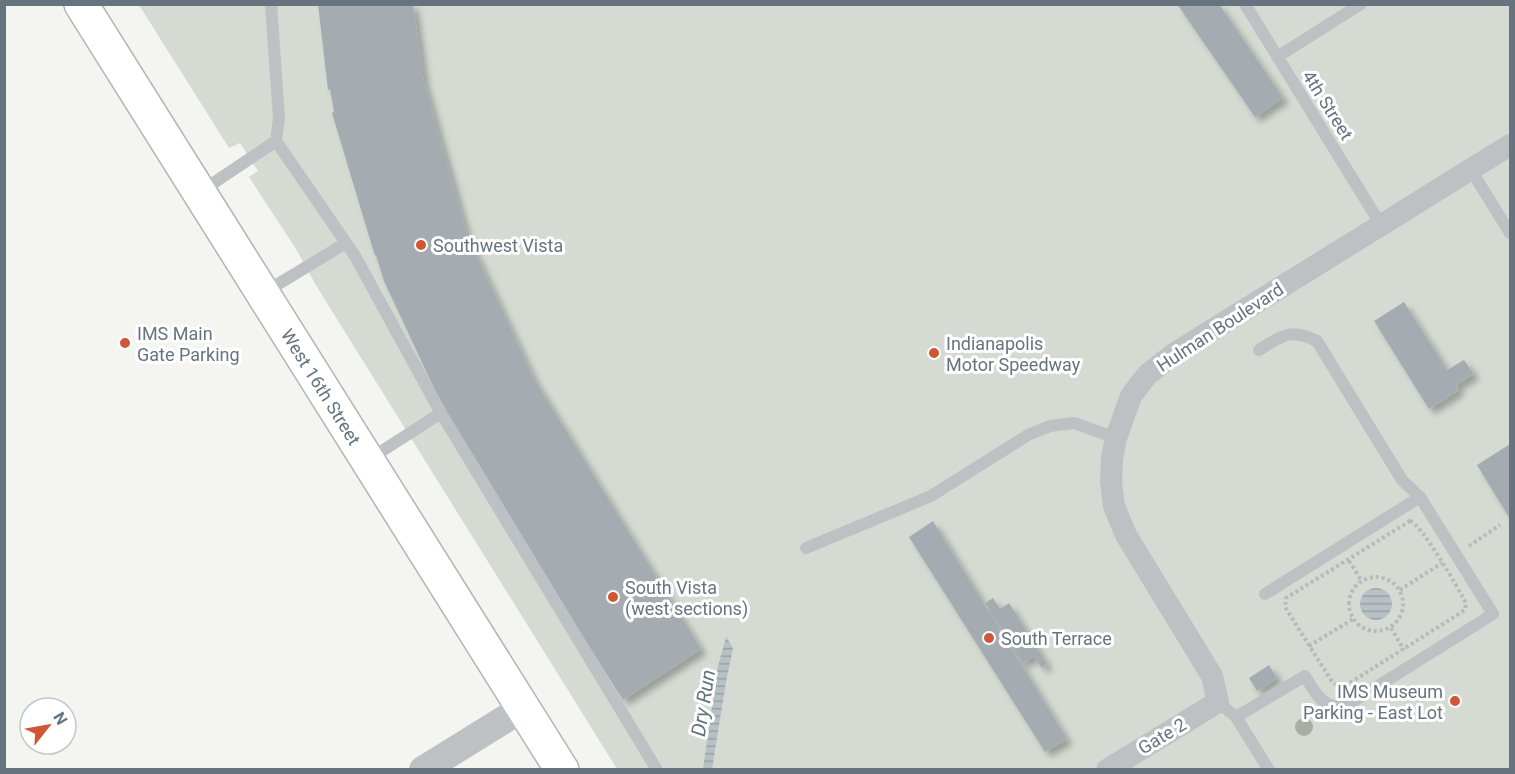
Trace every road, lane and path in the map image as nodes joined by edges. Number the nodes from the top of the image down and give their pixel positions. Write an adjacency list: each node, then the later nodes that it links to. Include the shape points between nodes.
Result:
1 (81, 4): 9 (main road, West 16th Street)
2 (271, 4): 6 (lane, via 279,118)
3 (1245, 4): 5 (lane, 4th Street)
4 (1361, 4): 5 (lane)
5 (1277, 57): 10 (lane, 4th Street)
6 (276, 141): 9 (lane); 12 (lane)
7 (1510, 145): 8 (street, Hulman Boulevard)
8 (1471, 170): 10 (street, Hulman Boulevard); 11 (lane)
9 (199, 192): 13 (main road, West 16th Street)
10 (1381, 225): 16 (street, Hulman Boulevard, via 1154,369 1131,396)
11 (1510, 233)
12 (346, 243): 13 (lane); 15 (lane)
13 (263, 294): 17 (main road, West 16th Street)
14 (1259, 350): 18 (lane, via 1282,336 1300,333 1317,341 1402,480)
15 (441, 413): 17 (lane); 34 (lane)
16 (1116, 438): 19 (lane, via 1074,423 1050,426 1028,435 931,496); 29 (street, Hulman Boulevard, via 1111,482 1114,506 1126,535 1212,676)
17 (367, 460): 30 (main road, West 16th Street)
18 (1420, 497): 22 (lane); 31 (lane, via 1493,614 1346,706 1333,707 1319,698 1305,676)
19 (806, 548)
20 (1348, 558): 21 (path)
21 (1362, 581): 24 (path, via 1349,602); 25 (path, via 1378,577 1400,590 1404,606)
22 (1265, 594)
23 (1288, 611): 26 (path)
24 (1353, 619): 25 (path, via 1374,632); 26 (path)
25 (1391, 628): 27 (path)
26 (1309, 646): 28 (path, via 1334,683)
27 (1404, 650)
28 (1345, 686)
29 (1218, 702): 31 (lane); 35 (street, Gate 2)
30 (524, 708): 32 (street); 33 (main road, West 16th Street)
31 (1236, 717): 36 (lane)
32 (423, 770)
33 (562, 770)
34 (657, 770)
35 (1107, 770)
36 (1269, 770)

